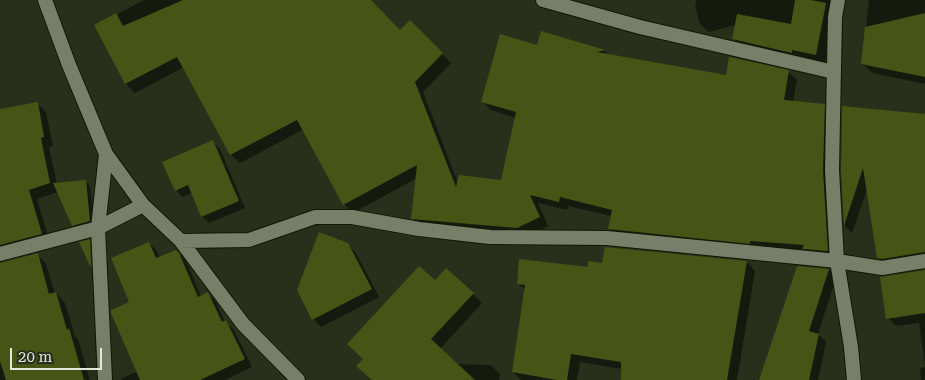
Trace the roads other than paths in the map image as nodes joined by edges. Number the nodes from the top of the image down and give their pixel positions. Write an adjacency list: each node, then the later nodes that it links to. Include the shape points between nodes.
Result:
1 (45, 0): 5 (street, via 68,65)
2 (543, 0): 4 (street, via 640,27)
3 (838, 0): 4 (street)
4 (834, 72): 10 (street, via 832,170)
5 (106, 154): 6 (street); 7 (street)
6 (143, 205): 7 (street); 8 (street)
7 (98, 228): 9 (street); 12 (street)
8 (181, 241): 10 (street, via 249,240 315,217 352,217 490,237 607,238); 13 (street, via 243,324)
9 (0, 254)
10 (837, 261): 11 (street, via 882,268); 14 (street, via 852,347)
11 (925, 261)
12 (105, 380)
13 (298, 380)
14 (854, 380)

